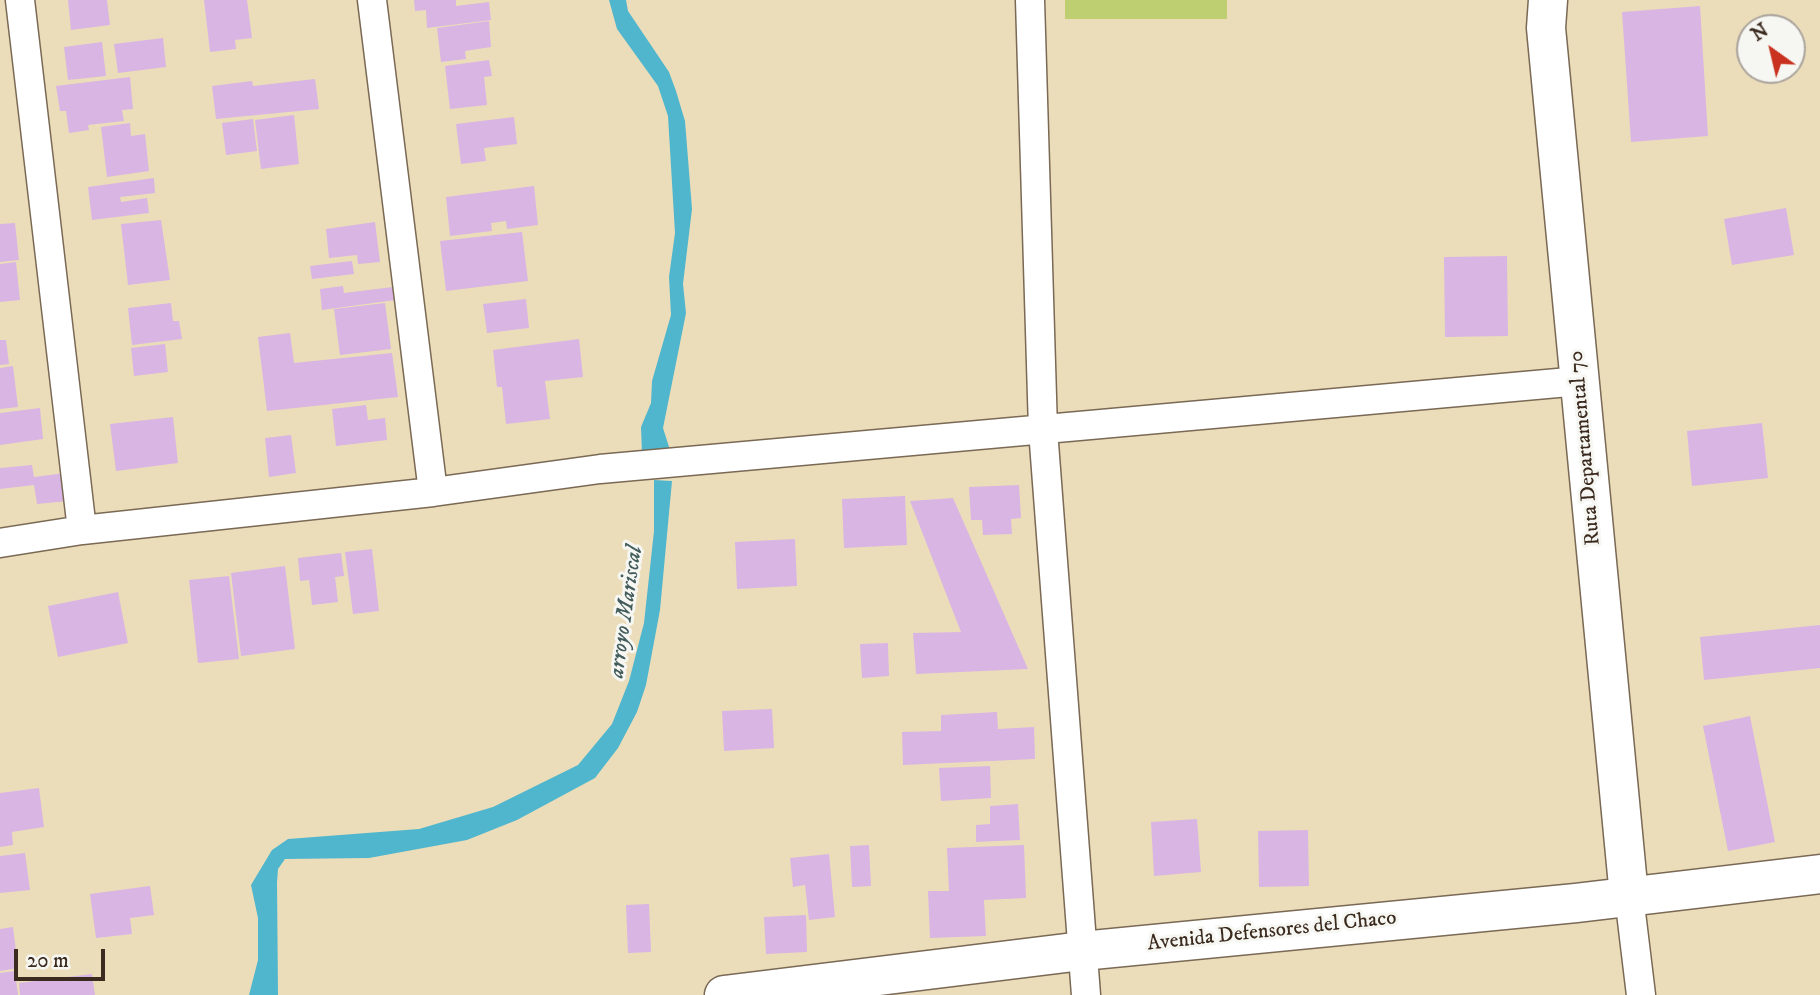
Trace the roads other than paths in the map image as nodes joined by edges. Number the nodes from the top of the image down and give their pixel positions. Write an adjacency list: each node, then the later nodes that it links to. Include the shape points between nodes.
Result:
1 (20, 0): 8 (street)
2 (372, 0): 7 (street)
3 (1030, 0): 6 (street)
4 (1548, 0): 5 (main road, Ruta Departamental 70, via 1546,28)
5 (1580, 381): 6 (street); 11 (main road, Ruta Departamental 70)
6 (1043, 430): 7 (street, via 600,468); 12 (street)
7 (433, 492): 8 (street)
8 (82, 530): 9 (street)
9 (0, 543)
10 (1820, 874): 11 (main road, Avenida Defensores del Chaco)
11 (1629, 896): 12 (main road, Avenida Defensores del Chaco); 15 (street)
12 (1082, 951): 13 (main road, Avenida Defensores del Chaco); 14 (street)
13 (724, 995)
14 (1086, 995)
15 (1641, 995)

